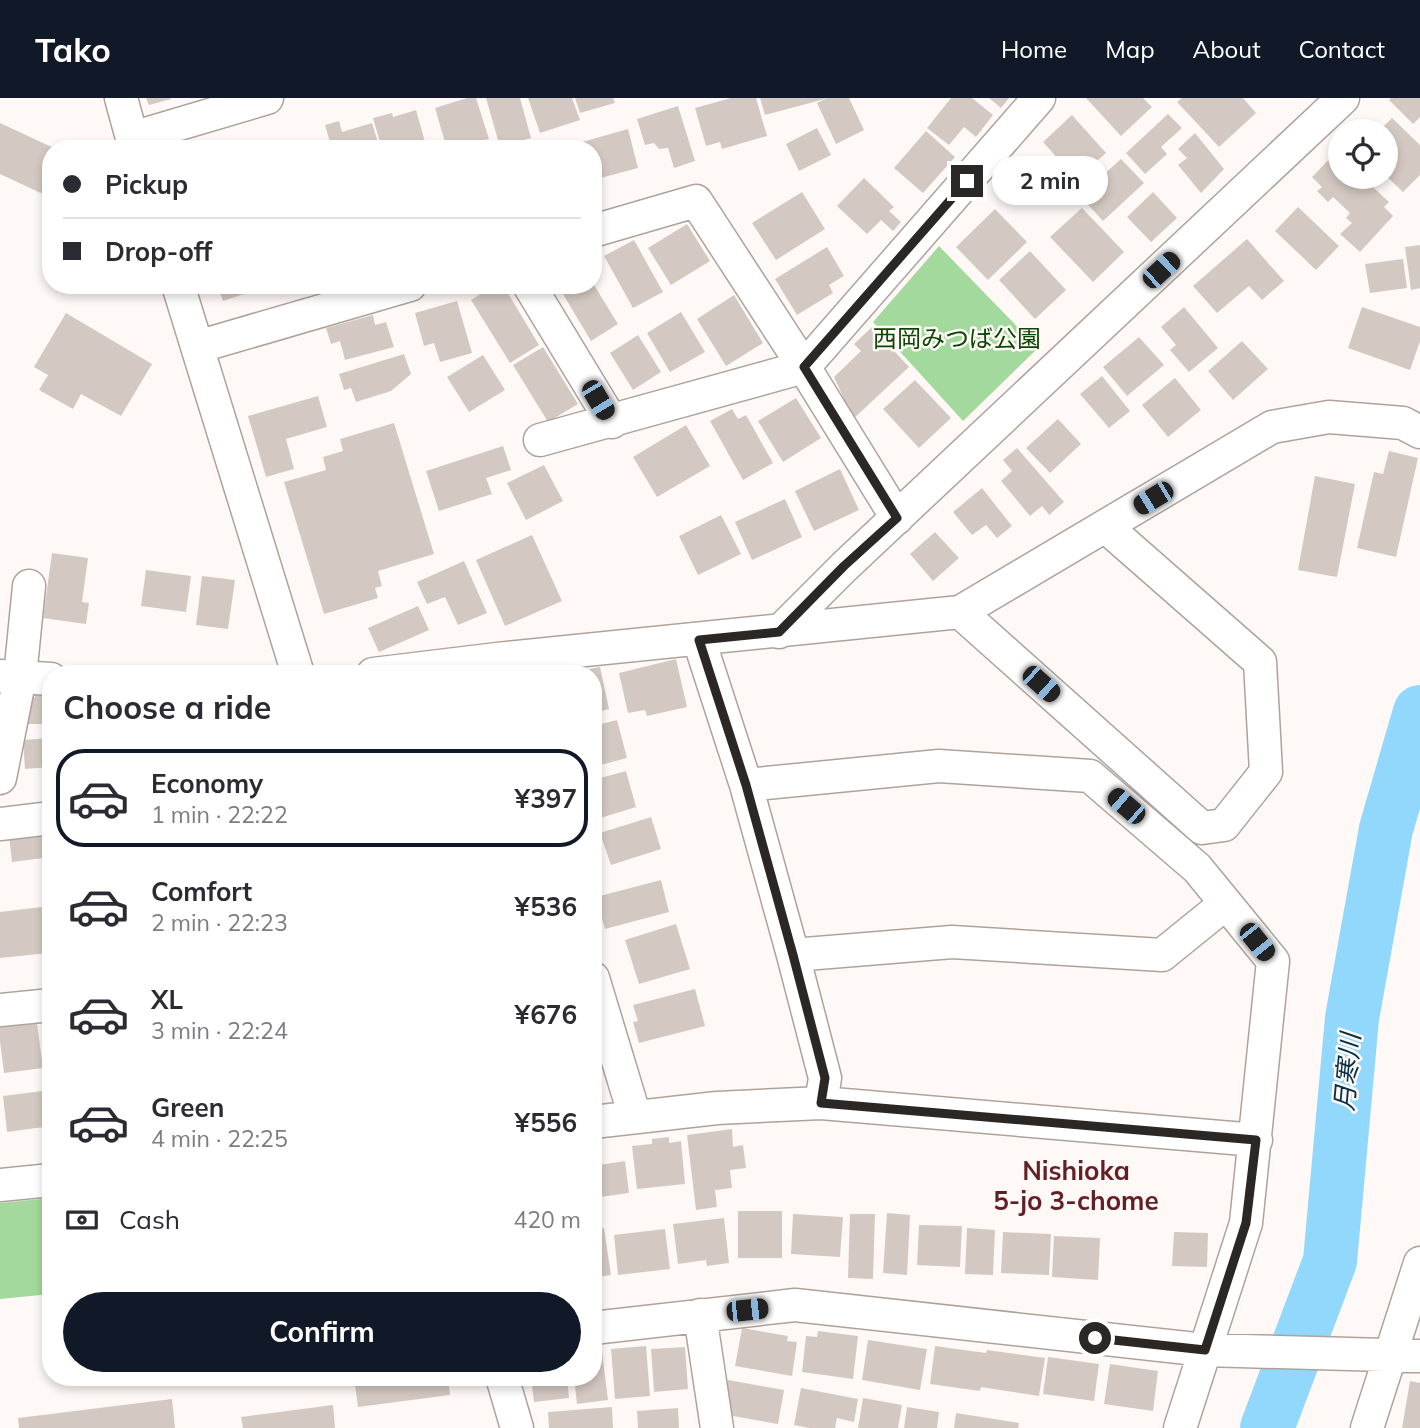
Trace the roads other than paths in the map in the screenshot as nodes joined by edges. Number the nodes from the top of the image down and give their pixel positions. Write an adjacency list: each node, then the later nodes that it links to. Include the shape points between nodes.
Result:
1 (121, 98): 5 (street)
2 (267, 98): 6 (street)
3 (1039, 98): 12 (street)
4 (1343, 98): 16 (street)
5 (132, 140)
6 (142, 140)
7 (602, 228): 12 (street, via 696,201)
8 (181, 294): 11 (street)
9 (379, 294): 11 (street)
10 (534, 294): 13 (street)
11 (197, 347): 22 (street)
12 (804, 367): 13 (street); 16 (street)
13 (612, 422): 15 (street)
14 (1420, 432): 17 (street, via 1403,423 1329,417 1272,427)
15 (540, 440)
16 (897, 518): 20 (street)
17 (1105, 526): 19 (street); 19 (street, via 1260,662 1266,772 1224,825 1202,828)
18 (29, 586): 24 (street)
19 (960, 612): 20 (street)
20 (779, 632): 21 (street)
21 (699, 640): 23 (street); 27 (street)
22 (295, 665)
23 (507, 665)
24 (10, 676): 25 (street); 26 (street)
25 (42, 678)
26 (0, 778)
27 (746, 785): 30 (street, via 940,766 1090,776 1197,868); 31 (street)
28 (42, 819): 29 (street)
29 (0, 824)
30 (1225, 904): 31 (street, via 1162,955 952,942); 38 (street, via 1273,961)
31 (793, 955): 35 (street, via 825,1078)
32 (42, 1006): 34 (street)
33 (602, 1008): 36 (street)
34 (0, 1010)
35 (821, 1103): 36 (street); 38 (street)
36 (635, 1118): 37 (street)
37 (602, 1121)
38 (1256, 1140): 44 (street, via 1246,1223)
39 (42, 1181): 40 (street)
40 (0, 1185)
41 (1420, 1263): 45 (street)
42 (700, 1315): 43 (street); 44 (street, via 795,1306); 48 (street)
43 (602, 1327)
44 (1217, 1351): 45 (street); 49 (street)
45 (1405, 1355): 50 (street)
46 (505, 1386): 47 (street)
47 (517, 1428)
48 (716, 1428)
49 (1180, 1428)
50 (1367, 1428)

